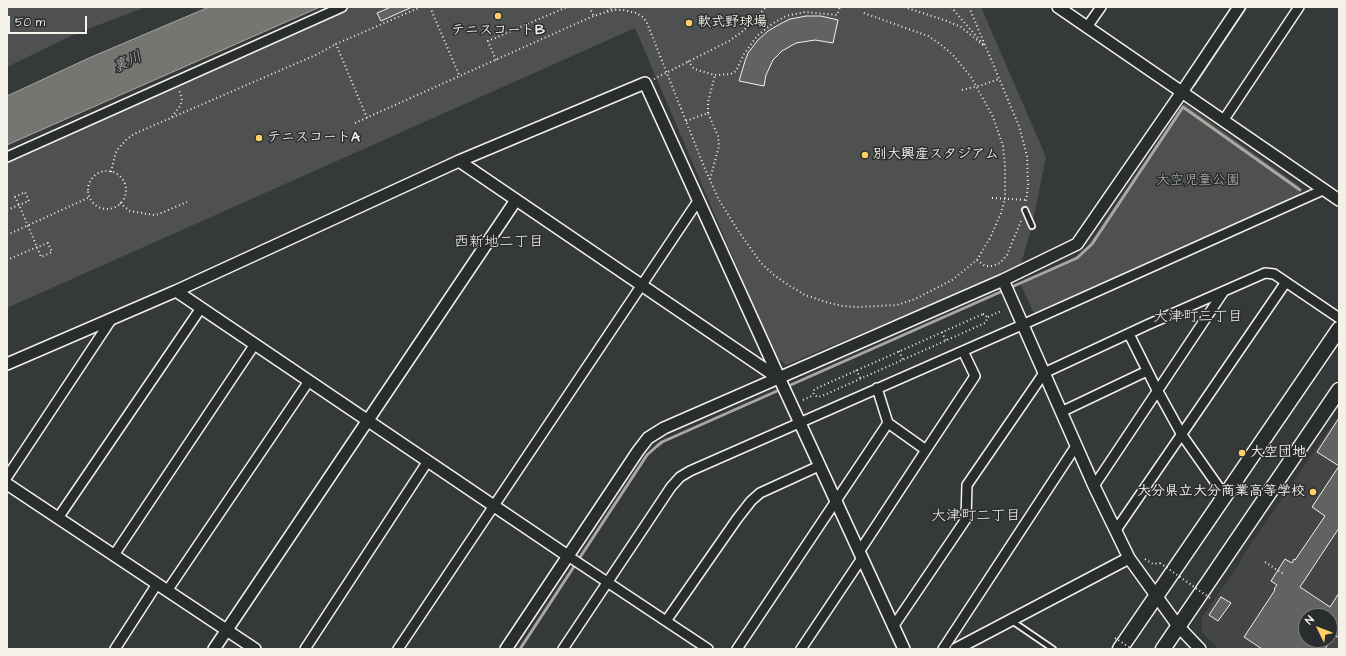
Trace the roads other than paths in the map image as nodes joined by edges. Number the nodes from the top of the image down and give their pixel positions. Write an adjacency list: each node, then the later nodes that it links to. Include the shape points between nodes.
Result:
1 (342, 7): 9 (street)
2 (1058, 7): 6 (street)
3 (1101, 7): 6 (street)
4 (1239, 7): 7 (street)
5 (1299, 7): 8 (street)
6 (1087, 27): 7 (street)
7 (1182, 92): 8 (street); 17 (street, via 1076,244)
8 (1223, 121): 11 (street)
9 (7, 157)
10 (460, 161): 12 (street); 13 (street, via 645,83); 20 (street)
11 (1323, 190): 14 (street); 25 (street)
12 (516, 200): 19 (street); 39 (street)
13 (698, 200): 19 (street); 34 (street)
14 (1339, 200)
15 (1025, 210): 16 (lane)
16 (1032, 226)
17 (1003, 280): 25 (street); 34 (street)
18 (1286, 282): 21 (street, via 1274,274 1265,273); 23 (street); 42 (street)
19 (642, 285): 34 (street); 52 (street)
20 (176, 291): 22 (street); 24 (street)
21 (1224, 291): 27 (street); 37 (street)
22 (202, 308): 28 (street); 53 (street)
23 (1339, 318)
24 (111, 320): 30 (street); 47 (street)
25 (1022, 325): 29 (street); 32 (street)
26 (1339, 330): 50 (main road)
27 (1129, 334): 31 (street); 32 (street)
28 (255, 344): 33 (street); 55 (street)
29 (963, 350): 35 (street); 44 (street, via 975,376)
30 (7, 364)
31 (1147, 371): 37 (street); 38 (street)
32 (1044, 373): 38 (street); 66 (street, via 967,485 966,519)
33 (309, 381): 39 (street); 61 (street)
34 (782, 385): 40 (street); 57 (street, via 664,428 648,438)
35 (877, 388): 40 (street); 41 (street)
36 (1339, 390): 65 (main road)
37 (1157, 391): 42 (street); 49 (street)
38 (1061, 412): 43 (street)
39 (368, 420): 45 (street); 67 (street)
40 (799, 422): 46 (street); 59 (street, via 680,477)
41 (888, 423): 44 (street); 51 (street)
42 (1182, 435): 50 (street); 54 (street)
43 (1076, 446): 49 (street); 80 (street)
44 (926, 450): 56 (street)
45 (428, 461): 52 (street); 72 (street)
46 (819, 466): 51 (street); 64 (street, via 760,493 751,501)
47 (7, 478)
48 (7, 484): 53 (street)
49 (1094, 486): 54 (street)
50 (1224, 496): 62 (main road)
51 (835, 500): 56 (street); 77 (street)
52 (494, 505): 57 (street); 73 (street)
53 (58, 518): 55 (street)
54 (1116, 530): 58 (street)
55 (114, 555): 60 (street)
56 (860, 555): 66 (street); 78 (street)
57 (571, 557): 59 (street); 74 (street)
58 (1129, 558): 62 (street); 63 (street)
59 (608, 582): 64 (street); 75 (street)
60 (157, 584): 61 (street); 69 (street)
61 (167, 591): 67 (street)
62 (1157, 595): 65 (street); 68 (main road)
63 (1011, 620): 81 (street); 82 (lane)
64 (666, 621): 76 (street)
65 (1178, 626): 83 (main road); 84 (street)
66 (893, 627): 79 (street)
67 (226, 630): 70 (street); 71 (street)
68 (1118, 643)
69 (115, 649)
70 (214, 649)
71 (255, 649)
72 (305, 649)
73 (398, 649)
74 (506, 649)
75 (563, 649)
76 (708, 649)
77 (737, 649)
78 (801, 649)
79 (904, 649)
80 (943, 649)
81 (956, 649)
82 (1053, 649)
83 (1163, 649)
84 (1200, 649)

